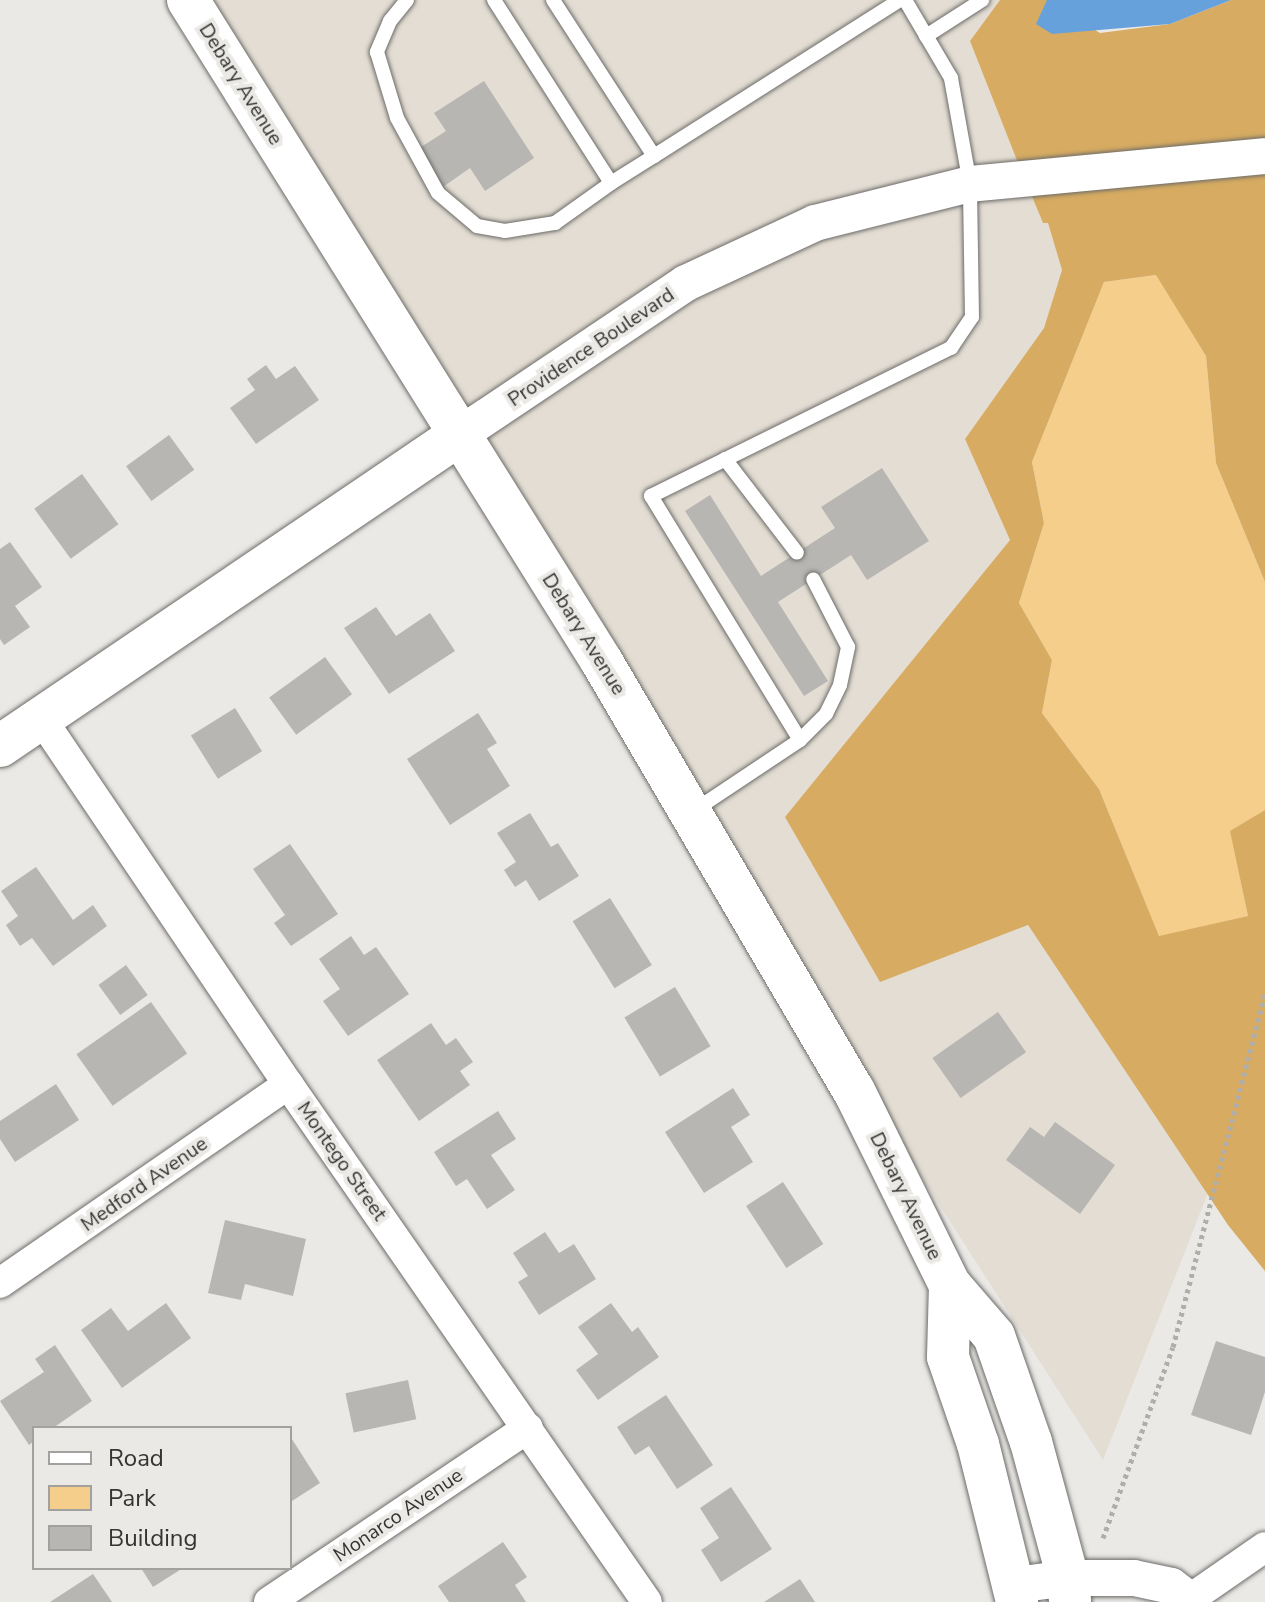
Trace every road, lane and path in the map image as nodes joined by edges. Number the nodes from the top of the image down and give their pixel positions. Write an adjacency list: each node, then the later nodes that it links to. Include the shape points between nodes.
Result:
1 (188, 0): 12 (main road, Debary Avenue)
2 (407, 0): 10 (lane, via 390,21 377,52 397,118 438,193 477,226 505,231 555,223)
3 (494, 0): 10 (lane)
4 (553, 0): 8 (lane)
5 (902, 0): 7 (lane); 8 (lane)
6 (982, 0): 7 (lane)
7 (926, 36): 11 (lane, via 951,78)
8 (654, 156): 10 (lane)
9 (1265, 156): 11 (street, Providence Boulevard)
10 (611, 183)
11 (970, 184): 12 (street, Providence Boulevard, via 815,223 686,283); 13 (lane, via 972,317 951,348)
12 (462, 433): 16 (main road, Providence Boulevard); 19 (main road, Debary Avenue)
13 (725, 459): 14 (lane); 17 (lane, via 651,496)
14 (797, 553)
15 (813, 579): 17 (lane, via 848,647 840,685 826,714)
16 (41, 718): 18 (main road, Providence Boulevard); 21 (street, Montego Street)
17 (800, 740): 19 (lane)
18 (0, 746)
19 (691, 812): 23 (main road, Debary Avenue, via 854,1091)
20 (1265, 994): 25 (path, via 1173,1347)
21 (288, 1084): 22 (street, Medford Avenue); 24 (street, Montego Street)
22 (0, 1283)
23 (950, 1285): 27 (main road, Debary Avenue, via 994,1336 1031,1442); 28 (main road, Debary Avenue, via 948,1357 978,1444)
24 (528, 1428): 30 (street, Monarco Avenue); 31 (street, Montego Street)
25 (1103, 1538)
26 (1265, 1547): 29 (street)
27 (1069, 1590): 28 (street); 29 (street, via 1134,1578 1171,1586)
28 (1016, 1594)
29 (1191, 1600)
30 (269, 1602)
31 (647, 1602)

